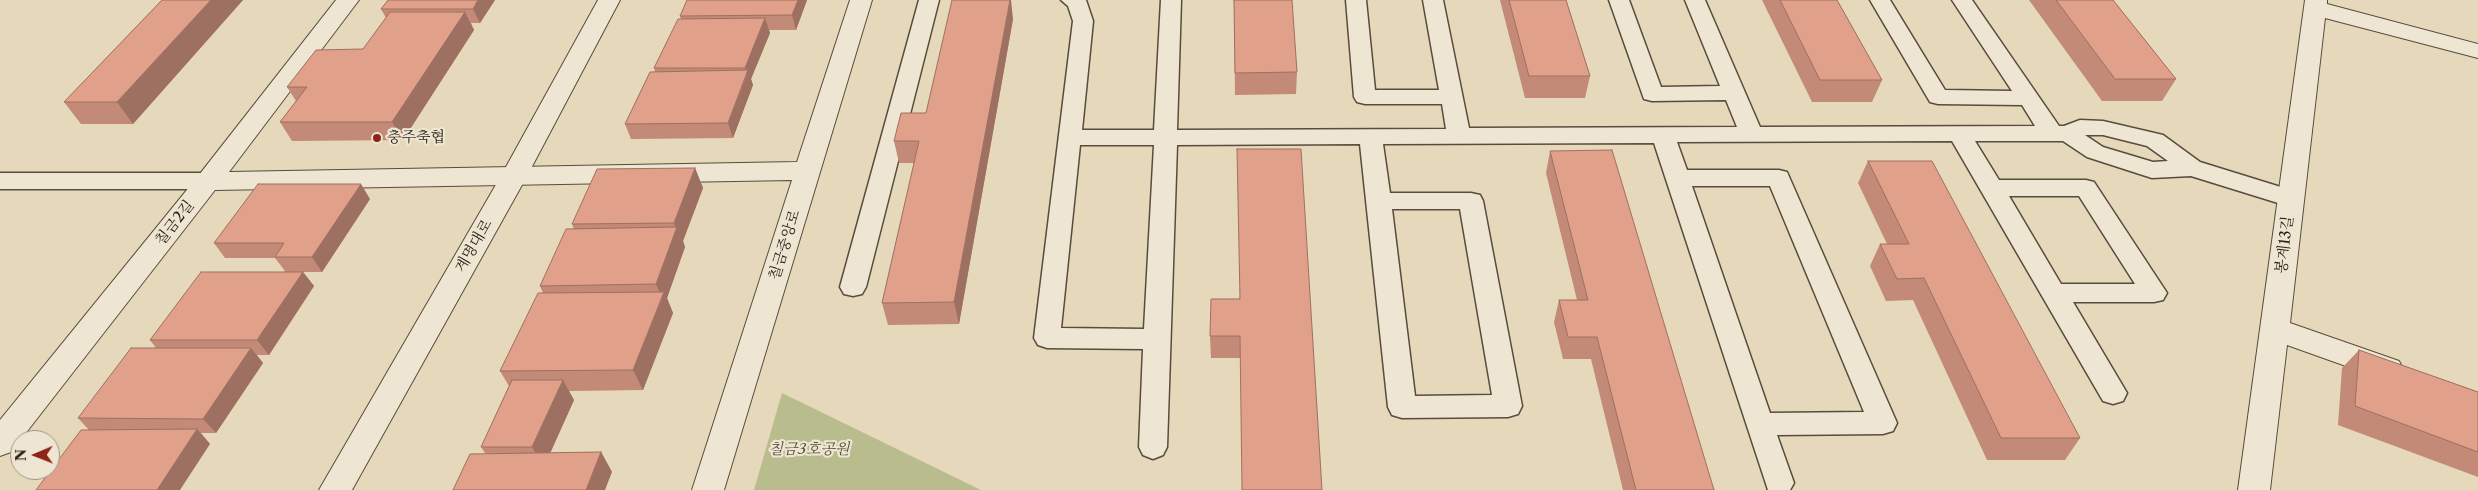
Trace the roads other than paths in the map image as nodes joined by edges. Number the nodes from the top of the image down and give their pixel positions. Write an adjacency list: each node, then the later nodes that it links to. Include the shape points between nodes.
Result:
1 (348, 0): 30 (street, 칠금2길)
2 (609, 0): 27 (street, 계명대로)
3 (861, 0): 26 (street, 칠금중앙로)
4 (929, 0): 34 (lane)
5 (1071, 0): 25 (lane, via 1077,2 1083,21)
6 (1171, 0): 24 (lane)
7 (1356, 0): 16 (lane, via 1365,97)
8 (1433, 0): 16 (lane)
9 (1619, 0): 15 (lane, via 1652,94)
10 (1695, 0): 15 (lane)
11 (1880, 0): 17 (lane, via 1938,97)
12 (1962, 0): 17 (lane)
13 (2316, 4): 14 (street); 32 (street, 봉계13길)
14 (2478, 51)
15 (1734, 94): 21 (lane)
16 (1451, 97): 22 (lane)
17 (2028, 98): 19 (lane)
18 (1959, 133): 19 (lane); 21 (lane); 31 (lane)
19 (2060, 133): 32 (lane, via 2095,152 2152,170 2192,168)
20 (1663, 134): 21 (lane); 22 (lane); 28 (lane)
21 (1751, 134)
22 (1459, 135): 23 (lane)
23 (1371, 136): 24 (lane); 33 (lane)
24 (1166, 137): 25 (lane); 37 (lane)
25 (1070, 138): 37 (lane, via 1046,338)
26 (808, 171): 27 (street); 45 (street, 칠금중앙로)
27 (514, 176): 30 (street); 44 (street, 계명대로)
28 (1678, 178): 40 (lane); 40 (lane, via 1779,178 1883,423)
29 (0, 181): 30 (lane)
30 (208, 182): 41 (street, 칠금2길)
31 (1991, 188): 35 (lane); 35 (lane, via 2086,188 2154,293)
32 (2291, 199): 36 (street, 봉계13길)
33 (1379, 201): 33 (lane, via 1402,407 1508,406 1472,201)
34 (853, 287)
35 (2054, 293): 39 (lane)
36 (2274, 328): 38 (street); 46 (street, 봉계13길)
37 (1157, 339): 42 (lane)
38 (2413, 378)
39 (2113, 393)
40 (1759, 424): 43 (lane)
41 (0, 444)
42 (1153, 446)
43 (1779, 483)
44 (335, 490)
45 (708, 490)
46 (2254, 490)

